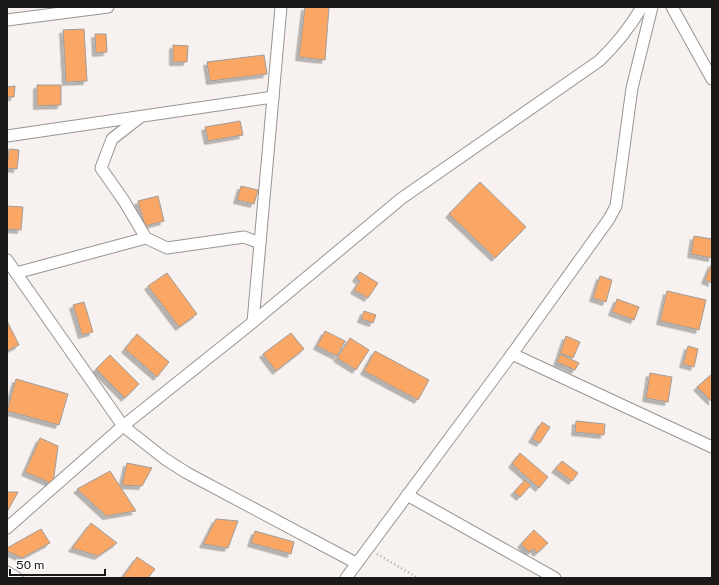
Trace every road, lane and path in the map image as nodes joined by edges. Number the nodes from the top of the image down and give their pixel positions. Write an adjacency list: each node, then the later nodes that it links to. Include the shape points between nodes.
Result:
1 (108, 7): 6 (street)
2 (281, 7): 8 (street)
3 (642, 7): 15 (street, via 633,23 599,61 402,198)
4 (652, 7): 16 (street, via 632,88 616,206)
5 (672, 7): 7 (street)
6 (7, 20)
7 (712, 79)
8 (273, 97): 9 (street); 12 (street)
9 (140, 117): 10 (street); 11 (street, via 112,139 101,168)
10 (7, 136)
11 (146, 238): 12 (street, via 167,248 244,237); 14 (street)
12 (260, 244): 15 (street)
13 (7, 260): 14 (street)
14 (16, 273): 17 (street)
15 (253, 322): 17 (street)
16 (512, 354): 18 (street); 19 (street)
17 (123, 426): 20 (street); 22 (street, via 187,474)
18 (712, 447)
19 (407, 495): 21 (street); 27 (street)
20 (7, 528)
21 (368, 548): 22 (street); 26 (path)
22 (356, 563): 25 (street)
23 (7, 572): 24 (street)
24 (17, 578)
25 (346, 578)
26 (418, 578)
27 (555, 578)

